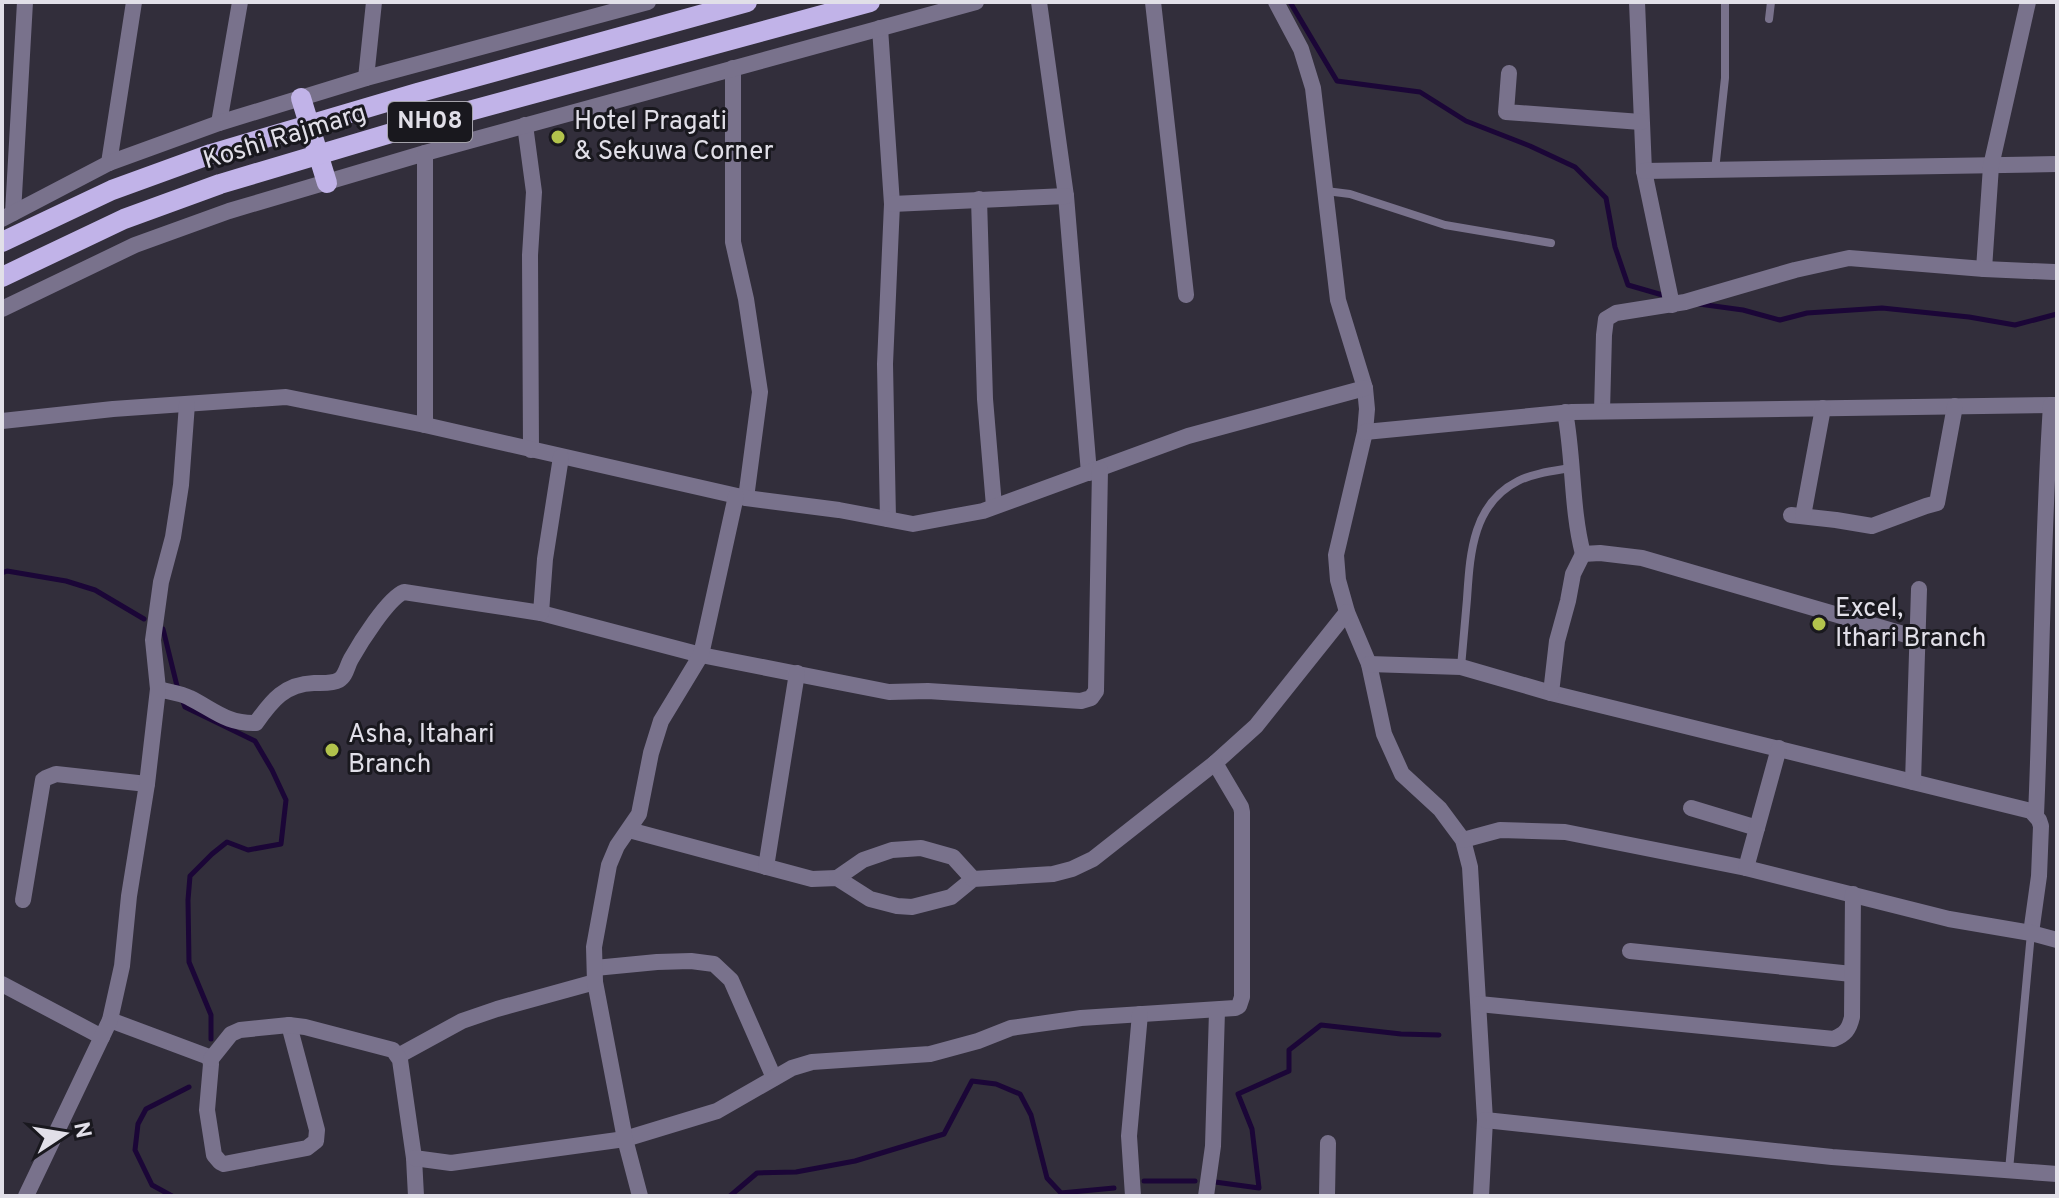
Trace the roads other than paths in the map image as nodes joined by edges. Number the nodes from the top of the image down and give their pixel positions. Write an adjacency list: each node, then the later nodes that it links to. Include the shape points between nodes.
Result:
1 (25, 2): 38 (street)
2 (134, 2): 28 (street)
3 (240, 2): 23 (street)
4 (374, 2): 20 (street)
5 (648, 2): 20 (street)
6 (747, 2): 24 (main road, Koshi Rajmarg / NH08)
7 (870, 2): 27 (main road, Koshi Rajmarg / NH08)
8 (976, 2): 17 (street)
9 (1039, 2): 35 (street)
10 (1153, 2): 44 (street)
11 (1276, 2): 34 (street, via 1301,49 1313,88)
12 (1637, 2): 22 (street)
13 (1725, 2): 31 (lane, via 1725,78)
14 (1771, 2): 16 (lane)
15 (2028, 2): 30 (street)
16 (1769, 19)
17 (880, 28): 18 (street); 37 (street)
18 (733, 68): 25 (street); 61 (street, via 733,242 760,392)
19 (1509, 73): 22 (street, via 1506,112)
20 (366, 78): 21 (street)
21 (301, 98): 23 (street); 24 (main road)
22 (1641, 122): 32 (street)
23 (219, 123): 28 (street)
24 (309, 125): 27 (main road); 39 (main road, Koshi Rajmarg / NH08, via 112,190)
25 (525, 125): 26 (street); 57 (street, via 534,192)
26 (425, 153): 33 (street); 55 (street)
27 (318, 155): 33 (main road); 43 (main road, Koshi Rajmarg / NH08, via 124,219)
28 (109, 163): 38 (street)
29 (2057, 164): 30 (street)
30 (1991, 166): 31 (street); 41 (street)
31 (1715, 170): 32 (street)
32 (1644, 171): 45 (street)
33 (327, 183): 46 (street, via 135,245)
34 (1325, 191): 40 (lane, via 1445,225); 47 (street, via 1338,300)
35 (1066, 196): 36 (street); 60 (street)
36 (979, 199): 37 (street); 62 (street)
37 (892, 204): 63 (street, via 885,364)
38 (8, 216)
39 (2, 242)
40 (1551, 243)
41 (1984, 269): 42 (street); 45 (street, via 1849,258)
42 (2054, 272)
43 (2, 277)
44 (1186, 295)
45 (1672, 305): 52 (street, via 1606,319)
46 (2, 309)
47 (1365, 388): 56 (street); 60 (street, via 1188,436)
48 (187, 404): 54 (street); 55 (street, via 286,397); 73 (street, via 181,485 153,640)
49 (2054, 405): 50 (street); 80 (street, via 2046,481)
50 (1955, 406): 51 (street); 51 (street, via 1937,503 1872,526 1797,516)
51 (1823, 408): 52 (street)
52 (1602, 411): 53 (street)
53 (1565, 412): 56 (street); 59 (street)
54 (2, 421)
55 (425, 425): 57 (street)
56 (1365, 432): 66 (street, via 1336,555)
57 (531, 450): 58 (street)
58 (561, 457): 61 (street); 67 (street)
59 (1572, 468): 64 (street); 71 (lane, via 1516,482 1481,519 1471,549)
60 (1095, 471): 62 (street); 72 (street, via 1096,691 1091,698 1074,702 889,692)
61 (741, 497): 63 (street); 69 (street)
62 (994, 506): 63 (street, via 913,524)
63 (888, 519)
64 (1583, 554): 68 (street, via 1642,558); 74 (street, via 1557,641)
65 (1919, 589): 68 (street)
66 (1347, 612): 70 (street); 76 (street, via 1261,721)
67 (541, 613): 69 (street); 73 (street, via 404,592 385,607 342,678 298,683 272,700 256,723 235,722)
68 (1917, 638): 77 (street)
69 (701, 655): 72 (street); 82 (street, via 661,721 639,814)
70 (1369, 664): 71 (street); 83 (street, via 1384,734 1402,774 1440,809)
71 (1461, 667): 74 (street)
72 (797, 673): 84 (street)
73 (172, 693): 78 (street)
74 (1551, 693): 75 (street)
75 (1779, 748): 77 (street); 81 (street)
76 (1215, 763): 87 (street, via 1093,859 1053,874); 97 (street, via 1241,807 1242,821 1242,997 1239,1006)
77 (1913, 782): 80 (street)
78 (147, 784): 89 (street, via 56,774 43,780); 99 (street)
79 (1691, 808): 81 (street)
80 (2036, 815): 90 (street, via 2041,826 2039,876)
81 (1757, 828): 85 (street)
82 (629, 830): 84 (street); 94 (street, via 609,865 594,947)
83 (1463, 840): 85 (street, via 1500,830 1565,832); 96 (street, via 1470,867)
84 (766, 867): 86 (street, via 812,879)
85 (1746, 868): 88 (street)
86 (837, 878): 87 (street, via 870,899 912,907 951,897); 87 (street, via 863,860 921,848 953,857)
87 (973, 879)
88 (1853, 894): 90 (street); 93 (street)
89 (23, 900)
90 (2031, 933): 91 (street); 109 (lane)
91 (2057, 940)
92 (1630, 951): 93 (street)
93 (1852, 974): 96 (street, via 1849,1029 1834,1039)
94 (595, 975): 102 (street, via 462,1021); 104 (street, via 657,962 714,964 731,980); 106 (street)
95 (2, 984): 101 (street)
96 (1479, 1004): 105 (street)
97 (1217, 1011): 98 (street); 115 (street, via 1213,1146)
98 (1140, 1014): 104 (street, via 1011,1028 930,1054 812,1062); 114 (street, via 1129,1136)
99 (110, 1020): 101 (street); 103 (street)
100 (289, 1025): 102 (street, via 393,1050); 103 (street, via 240,1030); 103 (street, via 317,1130 316,1141 307,1148 233,1164 220,1162 214,1155 207,1110)
101 (102, 1037): 111 (street)
102 (398, 1056): 108 (street)
103 (211, 1059)
104 (774, 1078): 106 (street, via 717,1111)
105 (1485, 1120): 109 (street); 117 (street)
106 (625, 1139): 108 (street, via 451,1163); 113 (street)
107 (1328, 1143): 116 (street)
108 (414, 1158): 112 (street)
109 (2009, 1171): 110 (street)
110 (2057, 1174)
111 (26, 1196)
112 (416, 1196)
113 (640, 1196)
114 (1133, 1196)
115 (1206, 1196)
116 (1327, 1196)
117 (1481, 1196)

